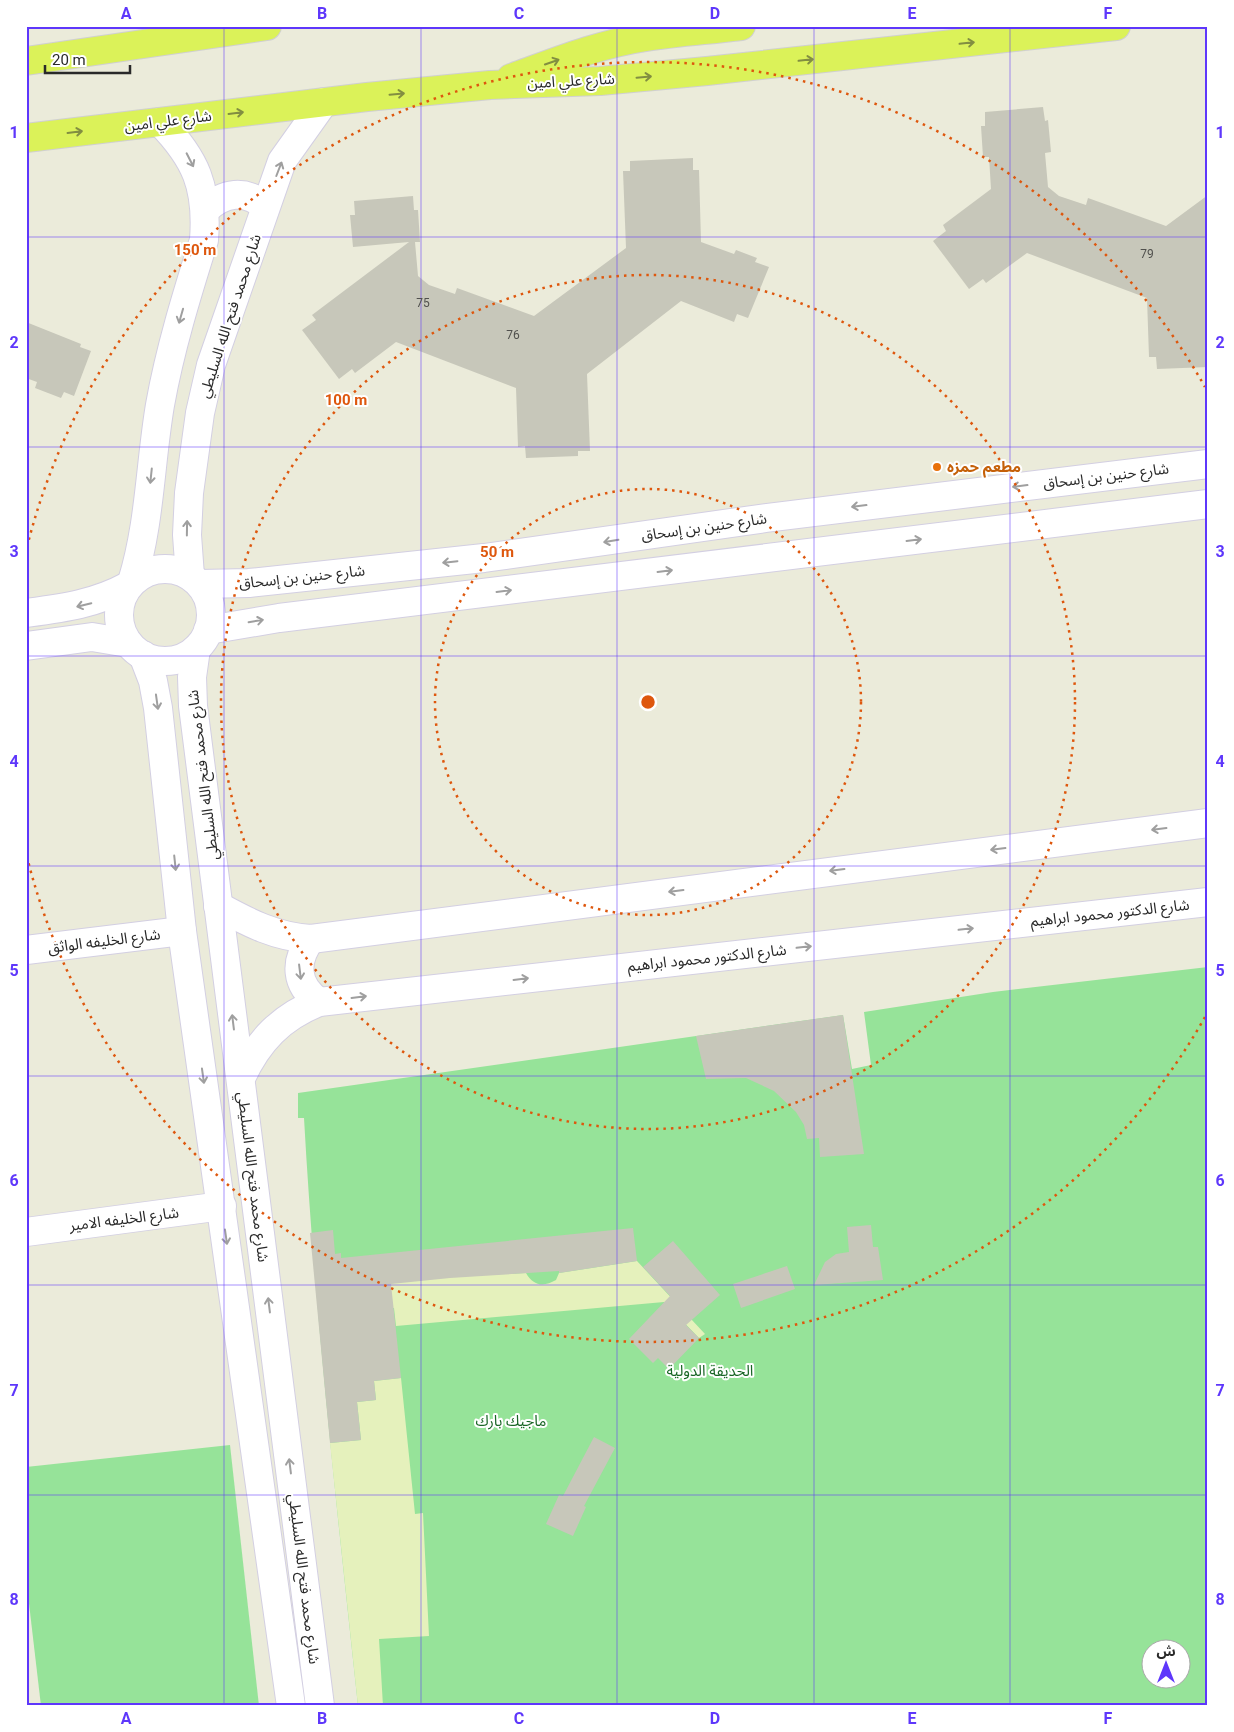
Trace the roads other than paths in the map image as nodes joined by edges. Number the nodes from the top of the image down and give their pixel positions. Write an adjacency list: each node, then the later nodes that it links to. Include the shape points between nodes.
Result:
1 (267, 26): 4 (main road)
2 (741, 26): 5 (main road, one-way to 2, via 551,62 617,43)
3 (1116, 26): 5 (main road, شارع علي امين, one-way to 3, via 600,81 687,73)
4 (26, 62)
5 (490, 85): 6 (main road, شارع علي امين, one-way to 5)
6 (324, 102): 7 (main road, شارع علي امين, one-way to 6); 9 (street, شارع محمد فتح الله السليطي, one-way to 6, via 282,161)
7 (160, 122): 8 (main road, شارع علي امين, one-way to 7); 10 (street, one-way to 10, via 181,143 190,158 198,175)
8 (26, 138)
9 (265, 206): 10 (street, via 249,196 230,195 220,197); 13 (street, شارع محمد فتح الله السليطي, one-way to 9, via 188,514 200,413 211,365)
10 (205, 210): 14 (street, one-way to 14, via 204,240 176,334 160,406 147,519)
11 (1208, 464): 13 (street, شارع حنين بن إسحاق, one-way to 13, via 766,518 484,558 249,583)
12 (1208, 504): 16 (street, one-way to 12, via 279,618)
13 (195, 580): 14 (street, via 176,570 160,569 145,573); 16 (street, via 208,598 211,614)
14 (130, 584): 15 (street, one-way to 15, via 106,598 83,606); 18 (street, via 121,600 118,615 121,630)
15 (26, 613)
16 (202, 639): 18 (street, via 180,658 161,660); 21 (street, شارع محمد فتح الله السليطي, via 192,678 193,699)
17 (26, 646): 18 (street, via 92,637)
18 (136, 649): 22 (street, شارع محمد فتح الله السليطي, one-way to 22, via 153,681 158,708)
19 (1208, 823): 23 (street, one-way to 23)
20 (1208, 902): 25 (street, شارع الدكتور محمود ابراهيم, one-way to 20)
21 (218, 906): 23 (street, via 275,934); 26 (street, شارع محمد فتح الله السليطي, one-way to 21)
22 (182, 931): 24 (street, شارع الخليفه الواثق); 27 (street, شارع محمد فتح الله السليطي, one-way to 27)
23 (311, 938): 25 (street, one-way to 25, via 299,960 299,972 309,995)
24 (26, 950)
25 (319, 1002): 26 (street, شارع الدكتور محمود ابراهيم, via 301,1009 271,1031 258,1045)
26 (241, 1078): 30 (street, شارع محمد فتح الله السليطي, one-way to 26)
27 (222, 1206): 28 (street, شارع الخليفه الامير); 29 (street, شارع محمد فتح الله السليطي, one-way to 29)
28 (26, 1232)
29 (291, 1706)
30 (320, 1706)

